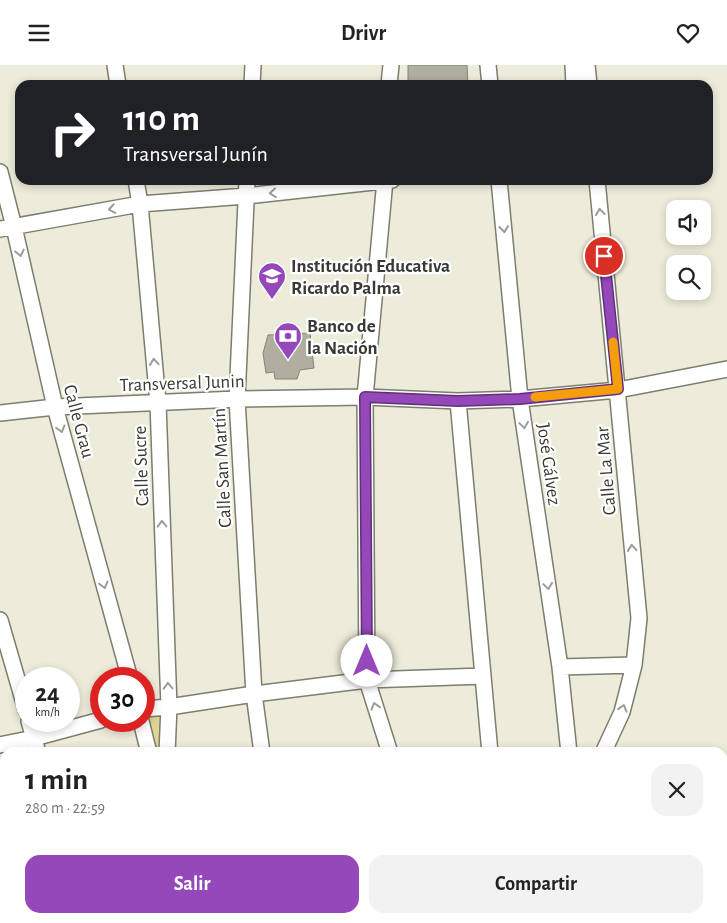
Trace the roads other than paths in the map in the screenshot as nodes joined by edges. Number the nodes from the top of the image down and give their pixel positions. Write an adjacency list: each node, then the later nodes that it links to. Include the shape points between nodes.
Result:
1 (115, 65): 7 (street)
2 (253, 65): 8 (street)
3 (390, 65): 9 (street)
4 (488, 65): 10 (street)
5 (573, 65): 11 (street)
6 (587, 65): 12 (street)
7 (117, 80)
8 (252, 80)
9 (389, 80)
10 (490, 80)
11 (574, 80)
12 (588, 80)
13 (0, 172): 22 (street, Calle Grau)
14 (137, 185): 21 (street, Calle Sucre)
15 (247, 185): 20 (street, Calle San Martín)
16 (342, 185): 20 (street, one-way to 20)
17 (385, 185): 25 (street)
18 (499, 185): 27 (street, José Gálvez, one-way to 27)
19 (598, 185): 24 (street, Calle La Mar, one-way to 19)
20 (246, 196): 21 (street); 26 (street, Calle San Martín)
21 (140, 204): 22 (street, one-way to 22); 29 (street, Calle Sucre, one-way to 21)
22 (7, 228): 30 (street, Calle Grau, one-way to 30)
23 (727, 369): 24 (street, Transversal Junin)
24 (618, 389): 27 (street, Transversal Junin); 33 (street, Calle La Mar, one-way to 24, via 639,618)
25 (365, 397): 26 (street, Transversal Junin); 28 (street, Transversal Junin); 38 (street)
26 (238, 399): 29 (street, Transversal Junin); 39 (street, Calle San Martín)
27 (520, 399): 28 (street, Transversal Junin); 35 (street, José Gálvez, one-way to 35)
28 (458, 401): 37 (street)
29 (158, 403): 30 (street, Transversal Junin); 40 (street, Calle Sucre, one-way to 29)
30 (55, 407): 31 (street, Transversal Junin); 34 (street, Calle Grau, one-way to 34)
31 (0, 413)
32 (0, 620): 36 (street)
33 (634, 665): 35 (street); 53 (street, Calle La Mar, one-way to 33, via 622,712)
34 (127, 667)
35 (560, 667): 52 (street, José Gálvez)
36 (15, 672)
37 (483, 676): 38 (street); 51 (street)
38 (367, 679): 39 (street); 50 (street, one-way to 38)
39 (254, 694): 40 (street); 49 (street, Calle San Martín)
40 (169, 707): 41 (street); 48 (street, Calle Sucre)
41 (155, 708)
42 (90, 724): 46 (street)
43 (32, 732): 46 (street)
44 (144, 732): 47 (street)
45 (0, 745): 46 (street)
46 (36, 745)
47 (148, 747)
48 (168, 747)
49 (261, 747)
50 (388, 747)
51 (489, 747)
52 (568, 747)
53 (606, 747)

